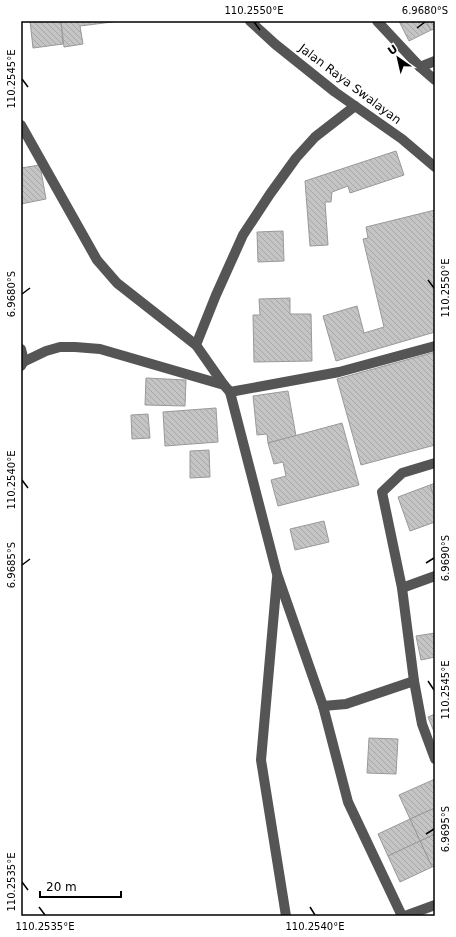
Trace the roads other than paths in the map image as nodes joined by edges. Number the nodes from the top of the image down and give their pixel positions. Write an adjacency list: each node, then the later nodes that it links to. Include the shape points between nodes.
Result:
1 (250, 21): 6 (street, Jalan Raya Swalayan, via 275,44)
2 (377, 21): 4 (street)
3 (435, 60): 4 (street)
4 (420, 68): 5 (street)
5 (435, 80)
6 (355, 106): 8 (street, Jalan Raya Swalayan, via 402,139); 9 (street, via 315,138 296,158 254,217 243,235)
7 (21, 125): 9 (street, via 106,272 129,294)
8 (435, 167)
9 (196, 345): 13 (street)
10 (435, 346): 13 (street, via 339,372)
11 (21, 349): 12 (street)
12 (22, 363): 13 (street, via 60,347 100,349)
13 (227, 389): 15 (street)
14 (435, 463): 17 (street, via 402,473 382,492)
15 (277, 574): 19 (street); 22 (street, via 261,760)
16 (435, 576): 17 (street)
17 (402, 588): 18 (street)
18 (414, 681): 19 (street, via 346,704); 20 (street, via 422,724)
19 (323, 706): 23 (street, via 348,802)
20 (435, 759)
21 (435, 905): 24 (street)
22 (286, 916)
23 (402, 916)
24 (406, 916)

